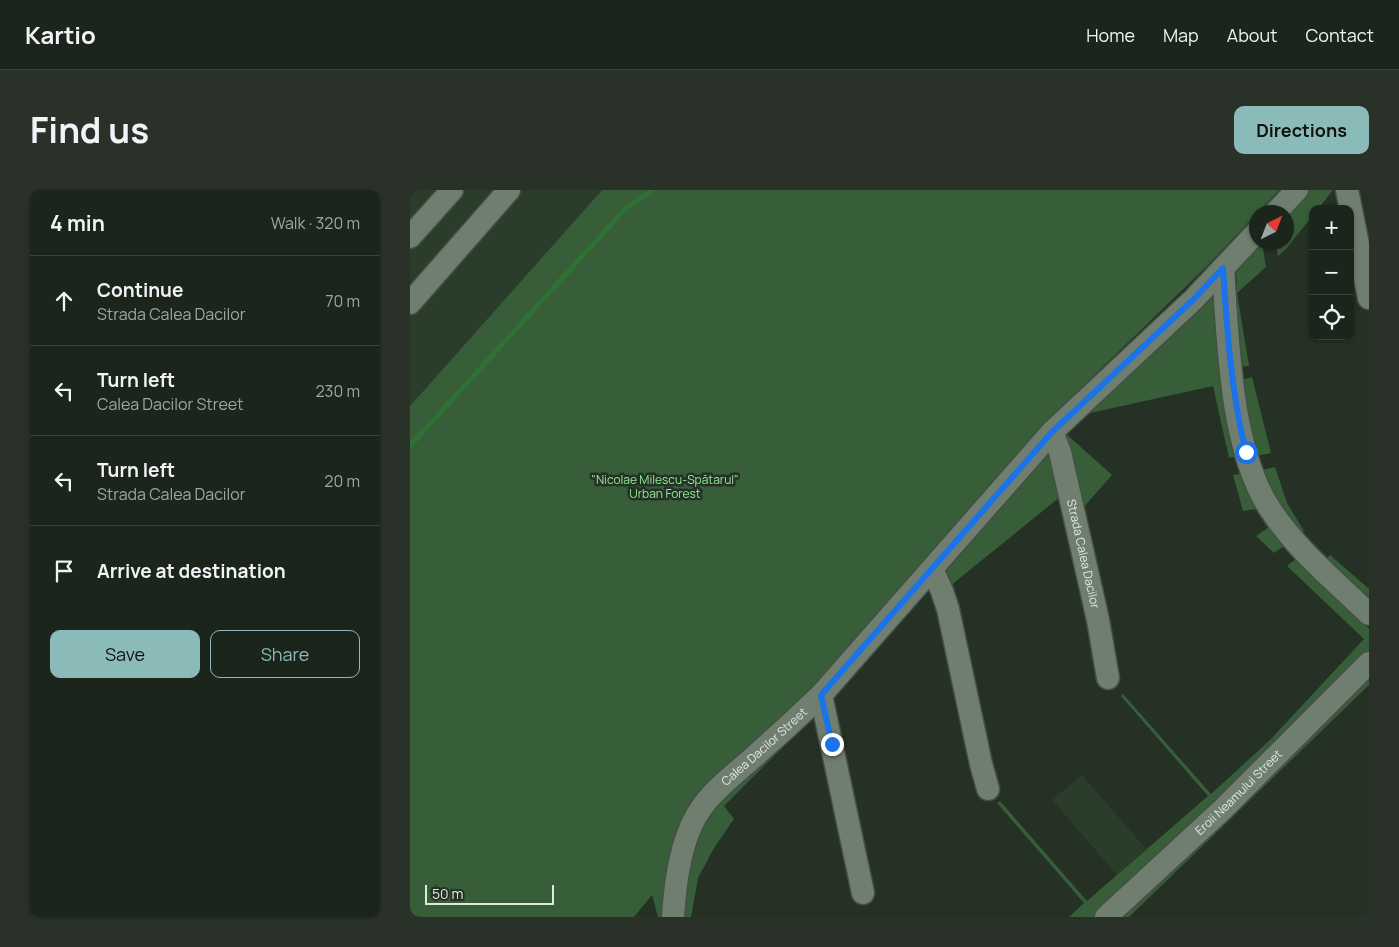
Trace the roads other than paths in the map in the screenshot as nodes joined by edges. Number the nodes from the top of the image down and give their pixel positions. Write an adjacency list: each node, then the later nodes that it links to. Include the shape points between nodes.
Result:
1 (452, 190): 6 (street)
2 (508, 190): 10 (street)
3 (1297, 190): 5 (street)
4 (1346, 190): 9 (street)
5 (1283, 205)
6 (410, 237)
7 (1249, 240): 8 (street, Calea Dacilor Street)
8 (1223, 268): 11 (street, Calea Dacilor Street, via 1187,306); 13 (street, via 1230,367 1238,422 1258,488 1271,512 1298,545)
9 (1369, 298)
10 (410, 303)
11 (1052, 432): 12 (street, Calea Dacilor Street); 15 (street, Strada Calea Dacilor, via 1062,460)
12 (932, 569): 16 (street, Calea Dacilor Street); 17 (street, via 948,609)
13 (1369, 614)
14 (1369, 663): 20 (street, Eroii Neamului Street, via 1222,810)
15 (1108, 678)
16 (821, 695): 18 (street); 19 (street, Calea Dacilor Street, via 701,808 686,839)
17 (988, 788)
18 (864, 893)
19 (673, 917)
20 (1106, 917)

